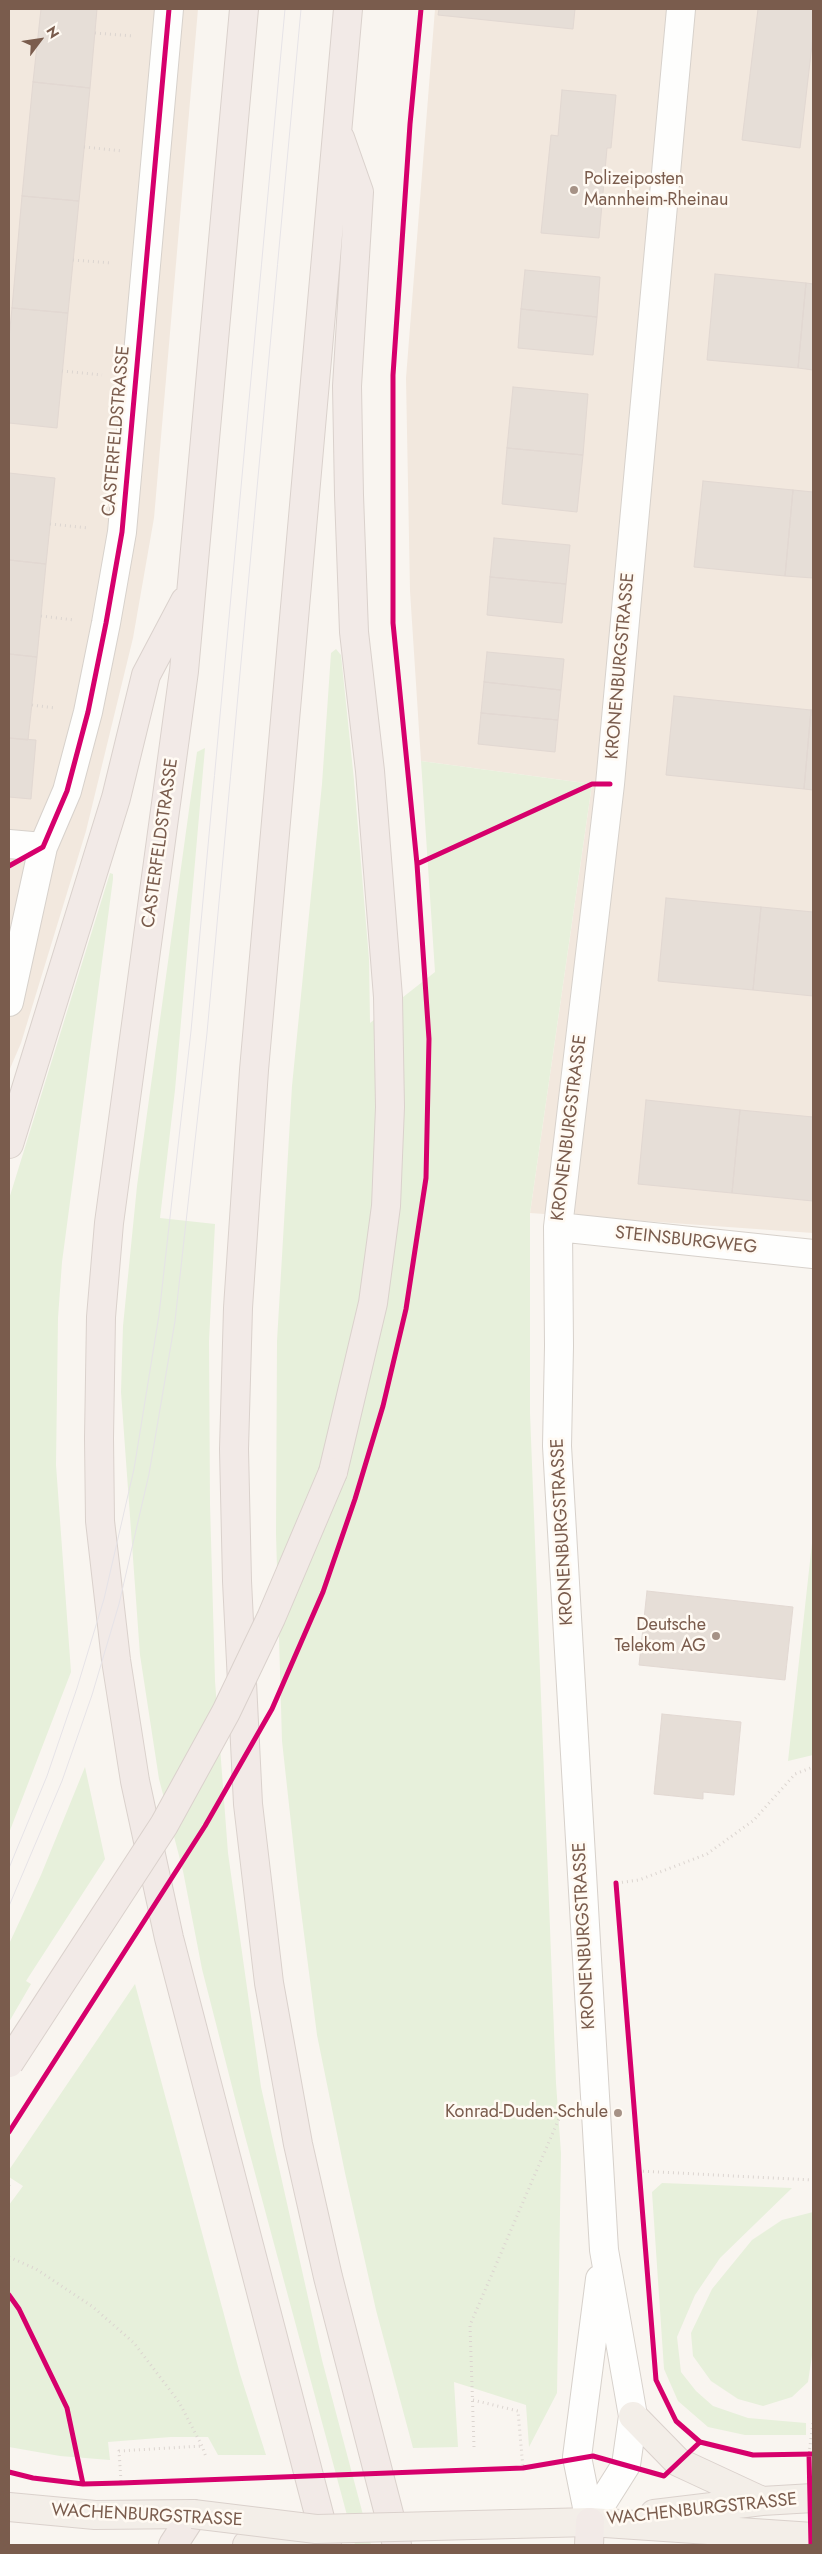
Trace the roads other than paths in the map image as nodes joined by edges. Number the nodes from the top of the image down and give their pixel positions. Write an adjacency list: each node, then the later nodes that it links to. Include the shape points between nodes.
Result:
1 (168, 9): 8 (street, CASTERFELDSTRASSE, via 122,532 88,712 67,791)
2 (244, 9): 6 (highway, CASTERFELDSTRASSE)
3 (348, 9): 5 (highway)
4 (681, 9): 11 (street, KRONENBURGSTRASSE, via 610,784)
5 (337, 130): 13 (highway, bridge, via 359,192 348,386 348,495 354,632 370,770 388,997 390,1107 387,1196 373,1302 333,1472 271,1618 226,1712 164,1825); 25 (highway, via 266,921 238,1308 234,1449 237,1581 248,1804 269,1983 298,2144 328,2277)
6 (191, 591): 10 (highway, via 146,675 116,798); 21 (highway, CASTERFELDSTRASSE, via 183,681 109,1223 101,1317 100,1521 116,1660 135,1781 171,1947)
7 (9, 844): 8 (street)
8 (43, 847): 9 (street, CASTERFELDSTRASSE)
9 (9, 1002)
10 (9, 1144)
11 (558, 1227): 12 (street, STEINSBURGWEG); 14 (street, KRONENBURGSTRASSE, via 557,1446)
12 (813, 1254)
13 (9, 2063)
14 (604, 2250): 15 (street, KRONENBURGSTRASSE); 20 (street, KRONENBURGSTRASSE, via 576,2457)
15 (633, 2416): 17 (main road, via 678,2462); 20 (street, KRONENBURGSTRASSE, via 626,2465)
16 (813, 2498): 17 (main road, WACHENBURGSTRASSE)
17 (762, 2501): 20 (main road, WACHENBURGSTRASSE)
18 (9, 2508): 19 (main road, WACHENBURGSTRASSE, via 95,2515)
19 (193, 2514): 21 (main road, WACHENBURGSTRASSE, bridge); 24 (highway)
20 (590, 2534): 21 (main road, WACHENBURGSTRASSE, bridge, via 513,2524); 22 (main road, WACHENBURGSTRASSE)
21 (322, 2537): 23 (main road, WACHENBURGSTRASSE, bridge)
22 (813, 2537)
23 (259, 2542)
24 (173, 2545)
25 (397, 2545)

